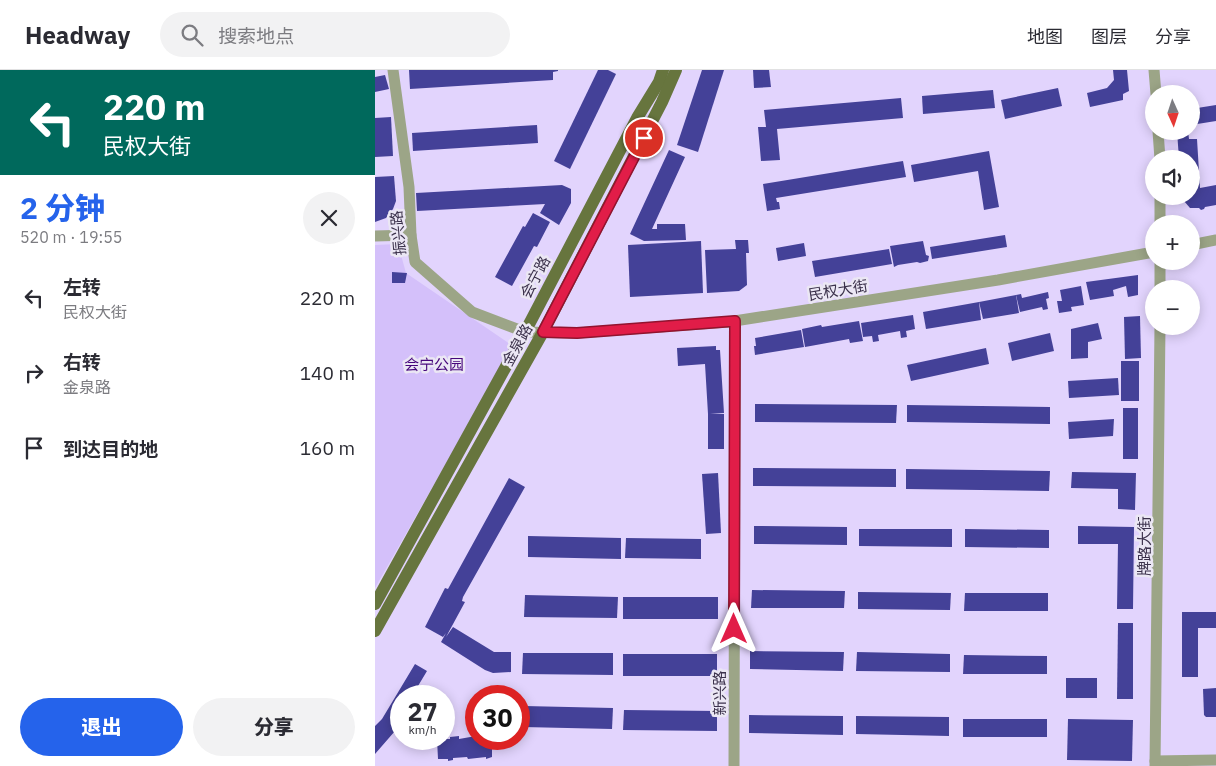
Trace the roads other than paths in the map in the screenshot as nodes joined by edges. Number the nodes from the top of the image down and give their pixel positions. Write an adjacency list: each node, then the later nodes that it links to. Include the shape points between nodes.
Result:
1 (393, 70): 6 (street, 振兴路, via 409,187)
2 (663, 70): 12 (main road, 会宁路)
3 (676, 70): 13 (main road, 金泉路)
4 (1154, 70): 5 (street)
5 (1155, 85)
6 (411, 235): 7 (street); 12 (street, 振兴路, via 415,262 472,312)
7 (375, 236)
8 (1216, 240): 9 (street)
9 (1200, 243)
10 (1145, 254): 11 (street, 民权大街)
11 (735, 321): 13 (street, 民权大街, via 577,333); 19 (street, 新兴路)
12 (525, 332): 13 (street, 民权大街); 15 (main road, 会宁路)
13 (543, 332): 16 (main road, 金泉路)
14 (1160, 335): 18 (street, 牌路大街)
15 (375, 604)
16 (375, 631)
17 (1216, 760): 18 (street)
18 (1155, 763)
19 (734, 766)

